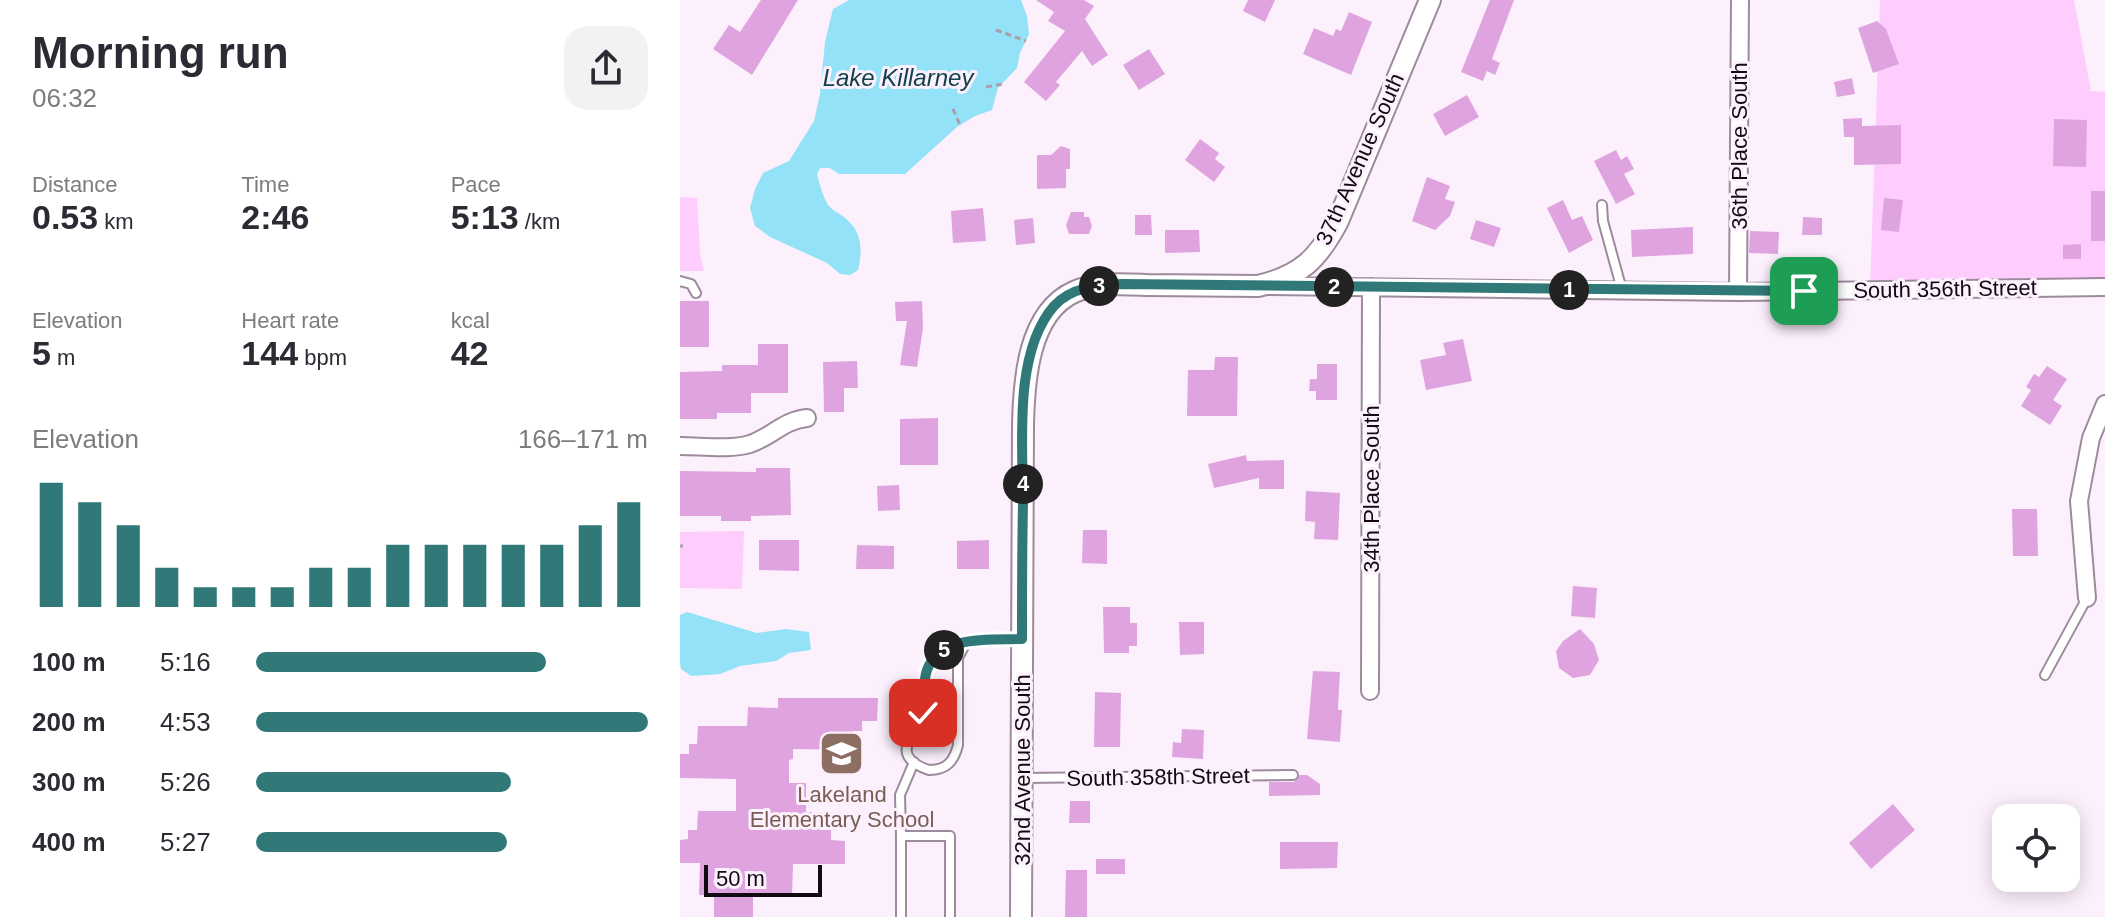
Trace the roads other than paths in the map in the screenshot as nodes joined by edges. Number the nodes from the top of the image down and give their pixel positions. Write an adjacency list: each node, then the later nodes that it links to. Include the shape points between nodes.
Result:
1 (1430, 0): 5 (street, 37th Avenue South, via 1328,239 1305,266)
2 (1740, 0): 9 (street, 36th Place South)
3 (1602, 205): 8 (lane)
4 (680, 281): 10 (lane, via 691,284)
5 (1258, 286): 6 (street, South 356th Street); 15 (street, 32nd Avenue South, via 1089,287 1054,306 1037,336 1024,399)
6 (1371, 287): 8 (street, South 356th Street); 18 (street, 34th Place South)
7 (2105, 287): 9 (street, South 356th Street)
8 (1622, 290): 9 (street, South 356th Street)
9 (1738, 292)
10 (696, 293)
11 (2105, 404): 14 (street, via 2091,438 2079,501)
12 (807, 418): 13 (street, via 781,425 751,443)
13 (680, 446)
14 (2087, 598): 17 (lane)
15 (1022, 639): 16 (lane); 21 (street, 32nd Avenue South)
16 (967, 641): 19 (lane, via 939,654 926,672 923,713 907,744); 19 (lane, via 958,658 958,745 952,762 938,770)
17 (2045, 675)
18 (1370, 691)
19 (914, 762): 22 (lane, via 900,795)
20 (1293, 775): 21 (lane, South 358th Street)
21 (1022, 778): 25 (street, 32nd Avenue South)
22 (901, 836): 23 (lane); 24 (lane, via 950,836)
23 (901, 917)
24 (950, 917)
25 (1021, 917)

